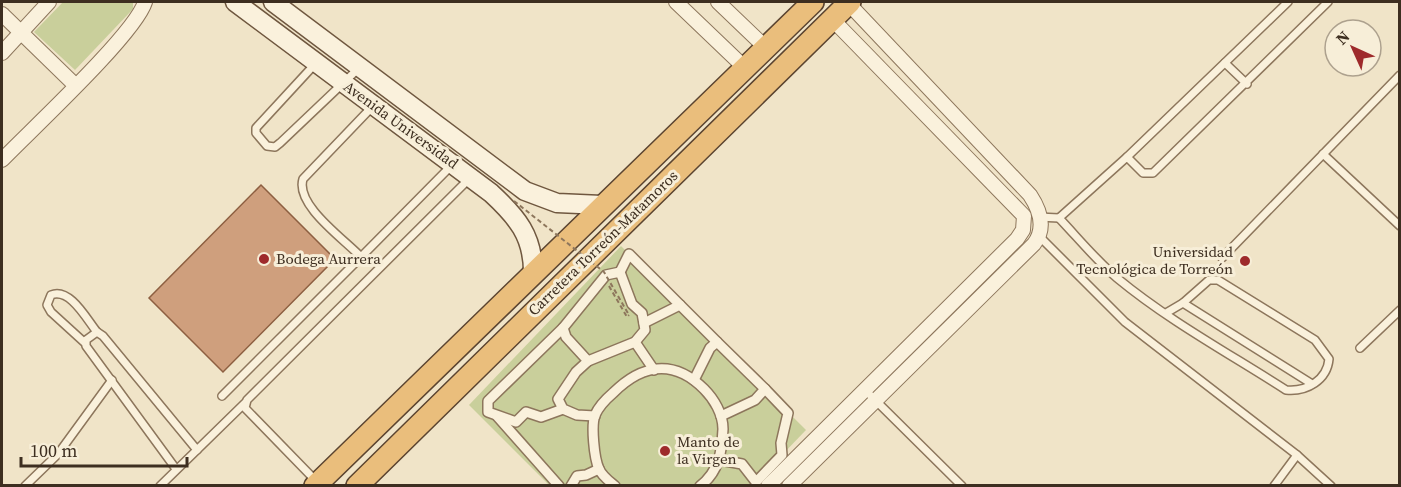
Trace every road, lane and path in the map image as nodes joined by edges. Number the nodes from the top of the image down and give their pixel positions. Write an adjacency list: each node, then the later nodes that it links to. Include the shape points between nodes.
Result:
1 (49, 2): 13 (street)
2 (145, 2): 23 (street, via 131,24)
3 (235, 2): 16 (main road, Avenida Universidad)
4 (273, 2): 18 (main road, Avenida Universidad)
5 (676, 2): 19 (street)
6 (718, 2): 14 (street)
7 (813, 2): 14 (highway)
8 (849, 2): 12 (highway, Carretera Torreón-Matamoros); 35 (street, via 1030,195)
9 (1288, 2): 17 (lane)
10 (1328, 2): 22 (lane)
11 (2, 14): 13 (street)
12 (832, 19): 34 (street); 78 (highway, Carretera Torreón-Matamoros)
13 (21, 32): 15 (street); 23 (street)
14 (765, 47): 19 (highway)
15 (2, 52)
16 (316, 63): 21 (main road, Avenida Universidad); 21 (lane, via 256,128 267,146 280,143)
17 (1225, 63): 22 (lane); 28 (lane)
18 (360, 67): 21 (lane); 25 (main road, Avenida Universidad)
19 (744, 67): 33 (highway)
20 (1400, 75): 27 (lane)
21 (345, 84): 24 (main road, Avenida Universidad)
22 (1247, 84): 28 (lane, via 1153,173 1143,173)
23 (75, 85): 29 (street)
24 (374, 105): 26 (main road, Avenida Universidad); 39 (lane, via 300,186 304,199 315,212)
25 (445, 130): 26 (main road); 33 (main road, Avenida Universidad, via 540,199 578,206)
26 (431, 148): 30 (main road, Avenida Universidad)
27 (1323, 154): 37 (lane); 40 (lane)
28 (1127, 156): 36 (lane)
29 (2, 160)
30 (454, 164): 31 (main road, Avenida Universidad); 39 (lane)
31 (471, 177): 41 (main road, Avenida Universidad, via 520,223 529,240); 64 (lane)
32 (514, 201): 43 (path, bridge, via 604,272 627,317)
33 (602, 205): 41 (highway)
34 (1024, 216): 35 (lane); 60 (street, via 1023,230 1017,239)
35 (1040, 217): 36 (lane); 38 (street)
36 (1059, 218): 47 (lane, via 1116,276)
37 (1400, 226)
38 (1039, 236): 63 (street); 70 (lane, via 1125,322)
39 (361, 257): 62 (lane)
40 (1222, 258)
41 (533, 272): 74 (highway)
42 (620, 272): 43 (street); 45 (street, via 629,254); 48 (street, via 632,304 642,313)
43 (604, 278): 49 (street)
44 (1183, 303): 47 (lane); 59 (lane); 59 (lane, via 1209,280 1218,280 1315,340 1329,358 1325,375)
45 (680, 305): 48 (street); 52 (street)
46 (1400, 310): 54 (lane)
47 (1166, 313): 59 (lane, via 1286,390)
48 (644, 322): 51 (street, via 645,330)
49 (563, 328): 55 (street, via 566,337); 66 (street, via 488,401 488,412)
50 (96, 332): 53 (lane); 53 (lane, via 64,294 51,295 47,305 51,312); 69 (lane)
51 (635, 342): 55 (street); 56 (street)
52 (717, 342): 58 (street); 61 (street)
53 (85, 343): 57 (lane)
54 (1360, 348)
55 (588, 361): 65 (street, via 558,399)
56 (654, 370): 58 (street, via 676,370); 67 (street, via 644,369 623,383)
57 (112, 380): 72 (lane); 76 (lane, via 58,454)
58 (694, 380): 68 (street, via 710,395)
59 (1312, 384)
60 (864, 388): 63 (lane); 75 (street)
61 (765, 389): 68 (street, via 755,400); 75 (street, via 788,413 782,455)
62 (222, 396)
63 (875, 400): 83 (street); 84 (lane)
64 (245, 403): 69 (lane); 74 (lane, via 245,408)
65 (563, 409): 66 (street, via 541,417 526,412 516,422); 67 (street)
66 (497, 416): 79 (street)
67 (595, 416): 73 (street)
68 (721, 416): 71 (street)
69 (196, 450): 72 (lane)
70 (1297, 455): 85 (lane); 86 (lane)
71 (720, 460): 75 (street, via 742,464); 82 (street)
72 (176, 469): 77 (lane)
73 (599, 469): 80 (street, via 577,476); 81 (street)
74 (316, 484)
75 (766, 484)
76 (25, 486)
77 (160, 486)
78 (357, 486)
79 (559, 486)
80 (572, 486)
81 (615, 486)
82 (700, 486)
83 (789, 486)
84 (962, 486)
85 (1274, 486)
86 (1331, 486)

